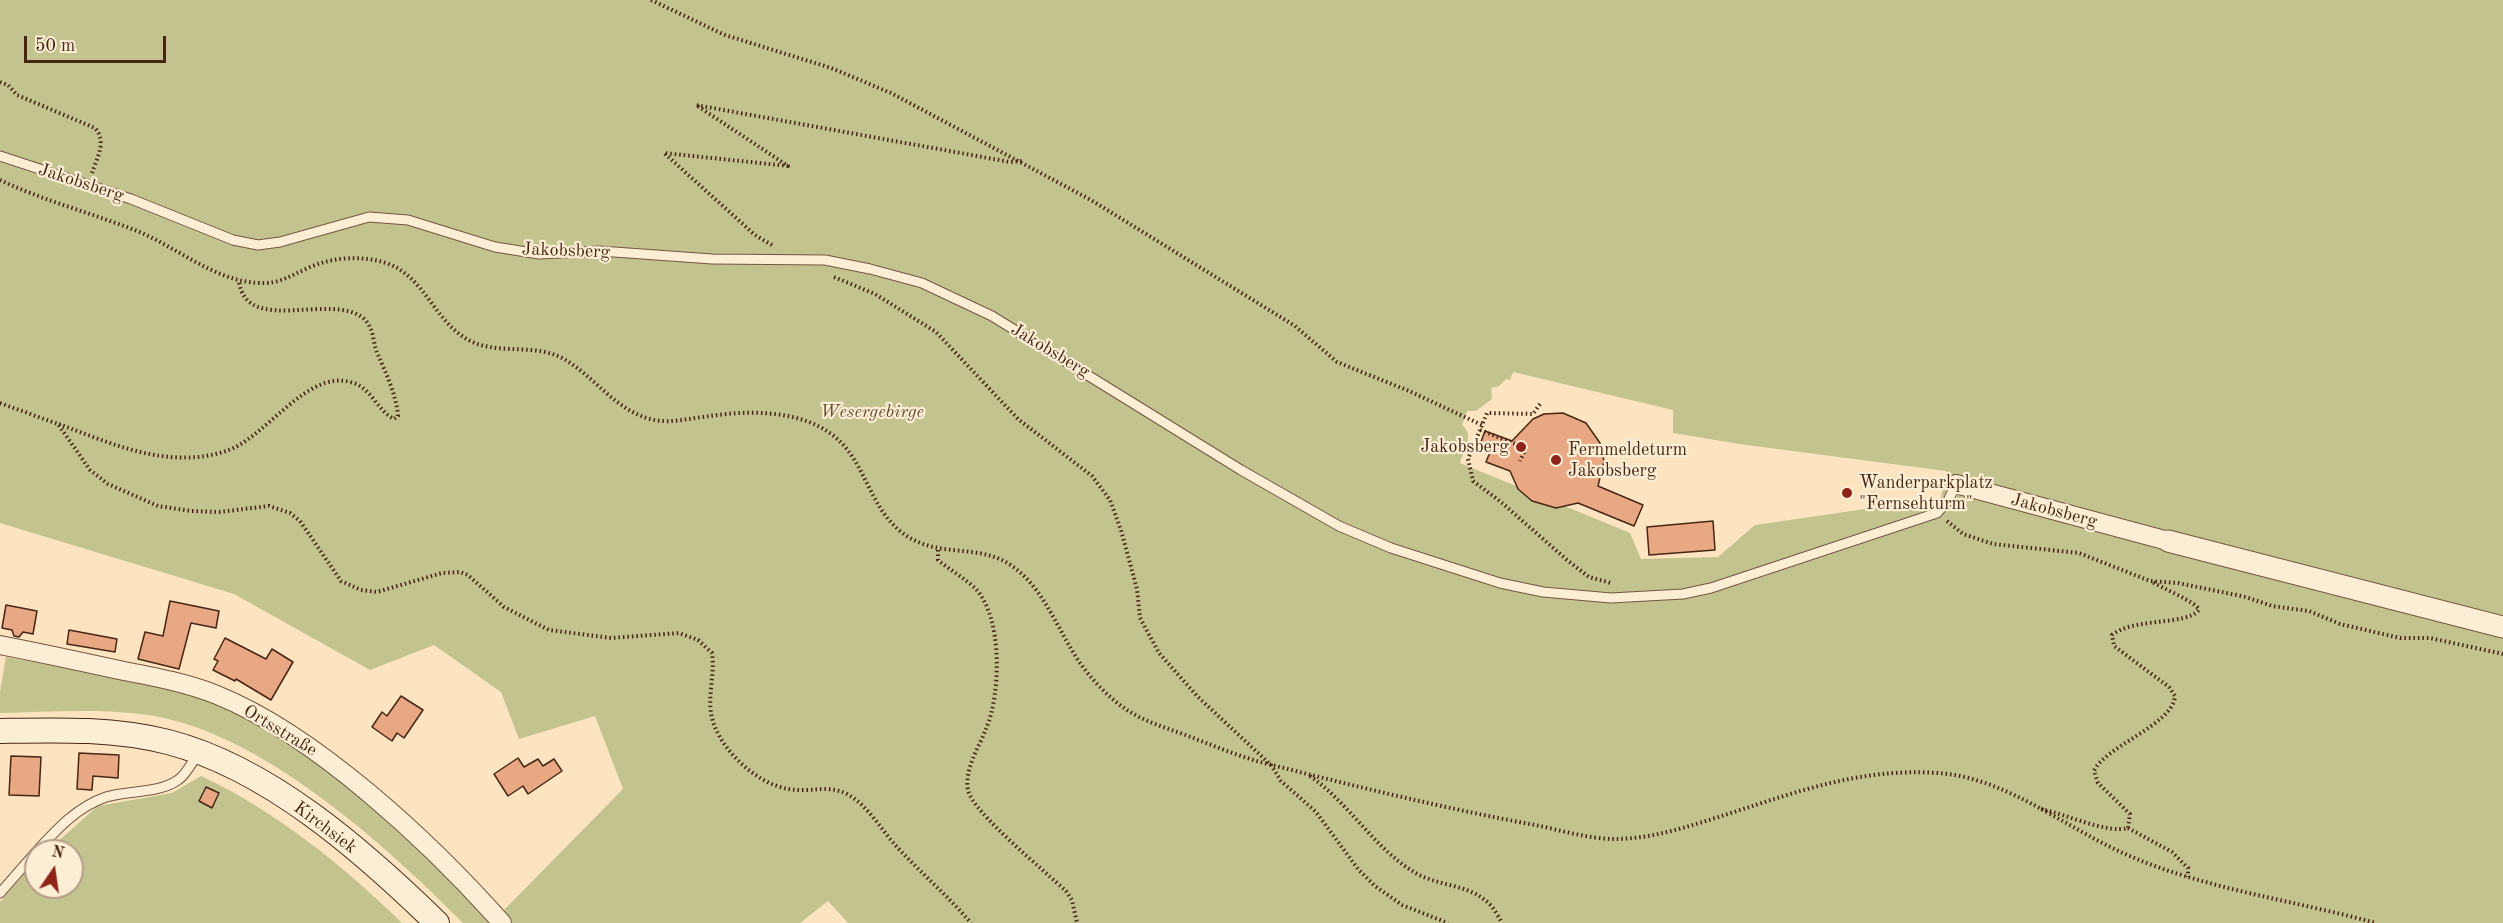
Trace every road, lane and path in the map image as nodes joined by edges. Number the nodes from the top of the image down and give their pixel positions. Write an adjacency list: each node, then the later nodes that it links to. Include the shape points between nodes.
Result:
1 (651, 0): 4 (path, via 725,35 831,68 891,93)
2 (0, 82): 6 (path, via 17,95 101,134)
3 (0, 156): 6 (lane, Jakobsberg)
4 (1022, 161): 7 (path, via 1010,162 696,105 788,166 664,153 755,235 778,247); 13 (path, via 1295,326 1337,362 1409,391)
5 (0, 180): 9 (path, via 146,234)
6 (88, 185): 7 (lane, Jakobsberg, via 233,240 258,245 369,217 408,220 495,247 539,254)
7 (788, 258): 20 (lane, Jakobsberg, via 847,264 922,283 992,316 1241,470 1339,526 1391,548 1500,583 1543,592)
8 (825, 275): 26 (path, via 875,294 936,332 1018,419 1092,476 1110,500 1137,589 1140,618 1159,653 1198,698)
9 (239, 281): 12 (path, via 241,293 248,301 274,312 325,308 362,317 371,327 398,416 389,416 361,386 339,380 313,389 228,451 173,458 145,454); 18 (path, via 265,284 287,280 333,259 382,262 404,272 466,340 482,347 559,356 622,407 642,417 664,422 758,412 805,420 829,431 845,445 896,528)
10 (0, 403): 12 (path)
11 (1540, 404): 13 (path, via 1533,414 1487,413)
12 (58, 423): 36 (path, via 90,470 134,497 191,511 269,506 290,513 300,521 341,581 361,591 377,592 452,571 468,575 504,608 549,630 611,638 679,633 699,640 712,653 711,715 730,750 767,782 793,790 828,788 856,800)
13 (1481, 427): 14 (path, via 1526,448); 20 (path, via 1468,465 1480,488 1589,577 1627,588)
14 (1520, 461)
15 (1956, 484): 16 (lane, Jakobsberg); 17 (street, Jakobsberg)
16 (1937, 513): 19 (path, via 1963,534 1978,540 2079,554); 20 (lane, Jakobsberg, via 1711,588)
17 (2168, 541): 21 (street, Jakobsberg)
18 (938, 550): 26 (path, via 982,554 1018,569 1038,592 1083,668 1123,708); 37 (path, via 938,560 975,589 987,608 998,648 990,722 972,763 968,790 973,802 995,827 1066,891)
19 (2150, 581): 23 (path, via 2178,583 2309,611 2340,624 2400,638 2430,638); 29 (path, via 2194,603 2199,610 2186,618 2126,627 2112,635 2114,646 2169,687 2175,696 2170,709 2101,761 2094,771 2098,783 2130,814)
20 (1644, 598)
21 (2503, 627)
22 (0, 645): 35 (street, Ortsstraße, via 175,682 216,695 264,718 316,752 370,795 423,842)
23 (2503, 654)
24 (0, 731): 25 (main road, Kirchsiek, via 98,731 167,742)
25 (200, 752): 30 (lane, via 178,780 150,790 106,797 78,812); 34 (main road, Kirchsiek, via 262,782 298,807 351,846)
26 (1271, 765): 27 (path); 38 (path, via 1281,782 1316,812 1358,869 1375,885 1402,906)
27 (1307, 774): 28 (path, via 1489,817 1611,839 1674,831 1804,790 1881,774 1946,774 1986,781); 39 (path, via 1341,801 1394,859 1436,883 1477,894)
28 (2038, 809): 29 (path, via 2066,814 2112,831); 32 (path, via 2132,857)
29 (2128, 828): 32 (path, via 2172,852 2188,868)
30 (48, 839)
31 (24, 866): 33 (lane)
32 (2188, 877): 40 (path)
33 (0, 893)
34 (437, 923)
35 (502, 923)
36 (971, 923)
37 (1077, 923)
38 (1448, 923)
39 (1503, 923)
40 (2376, 923)

